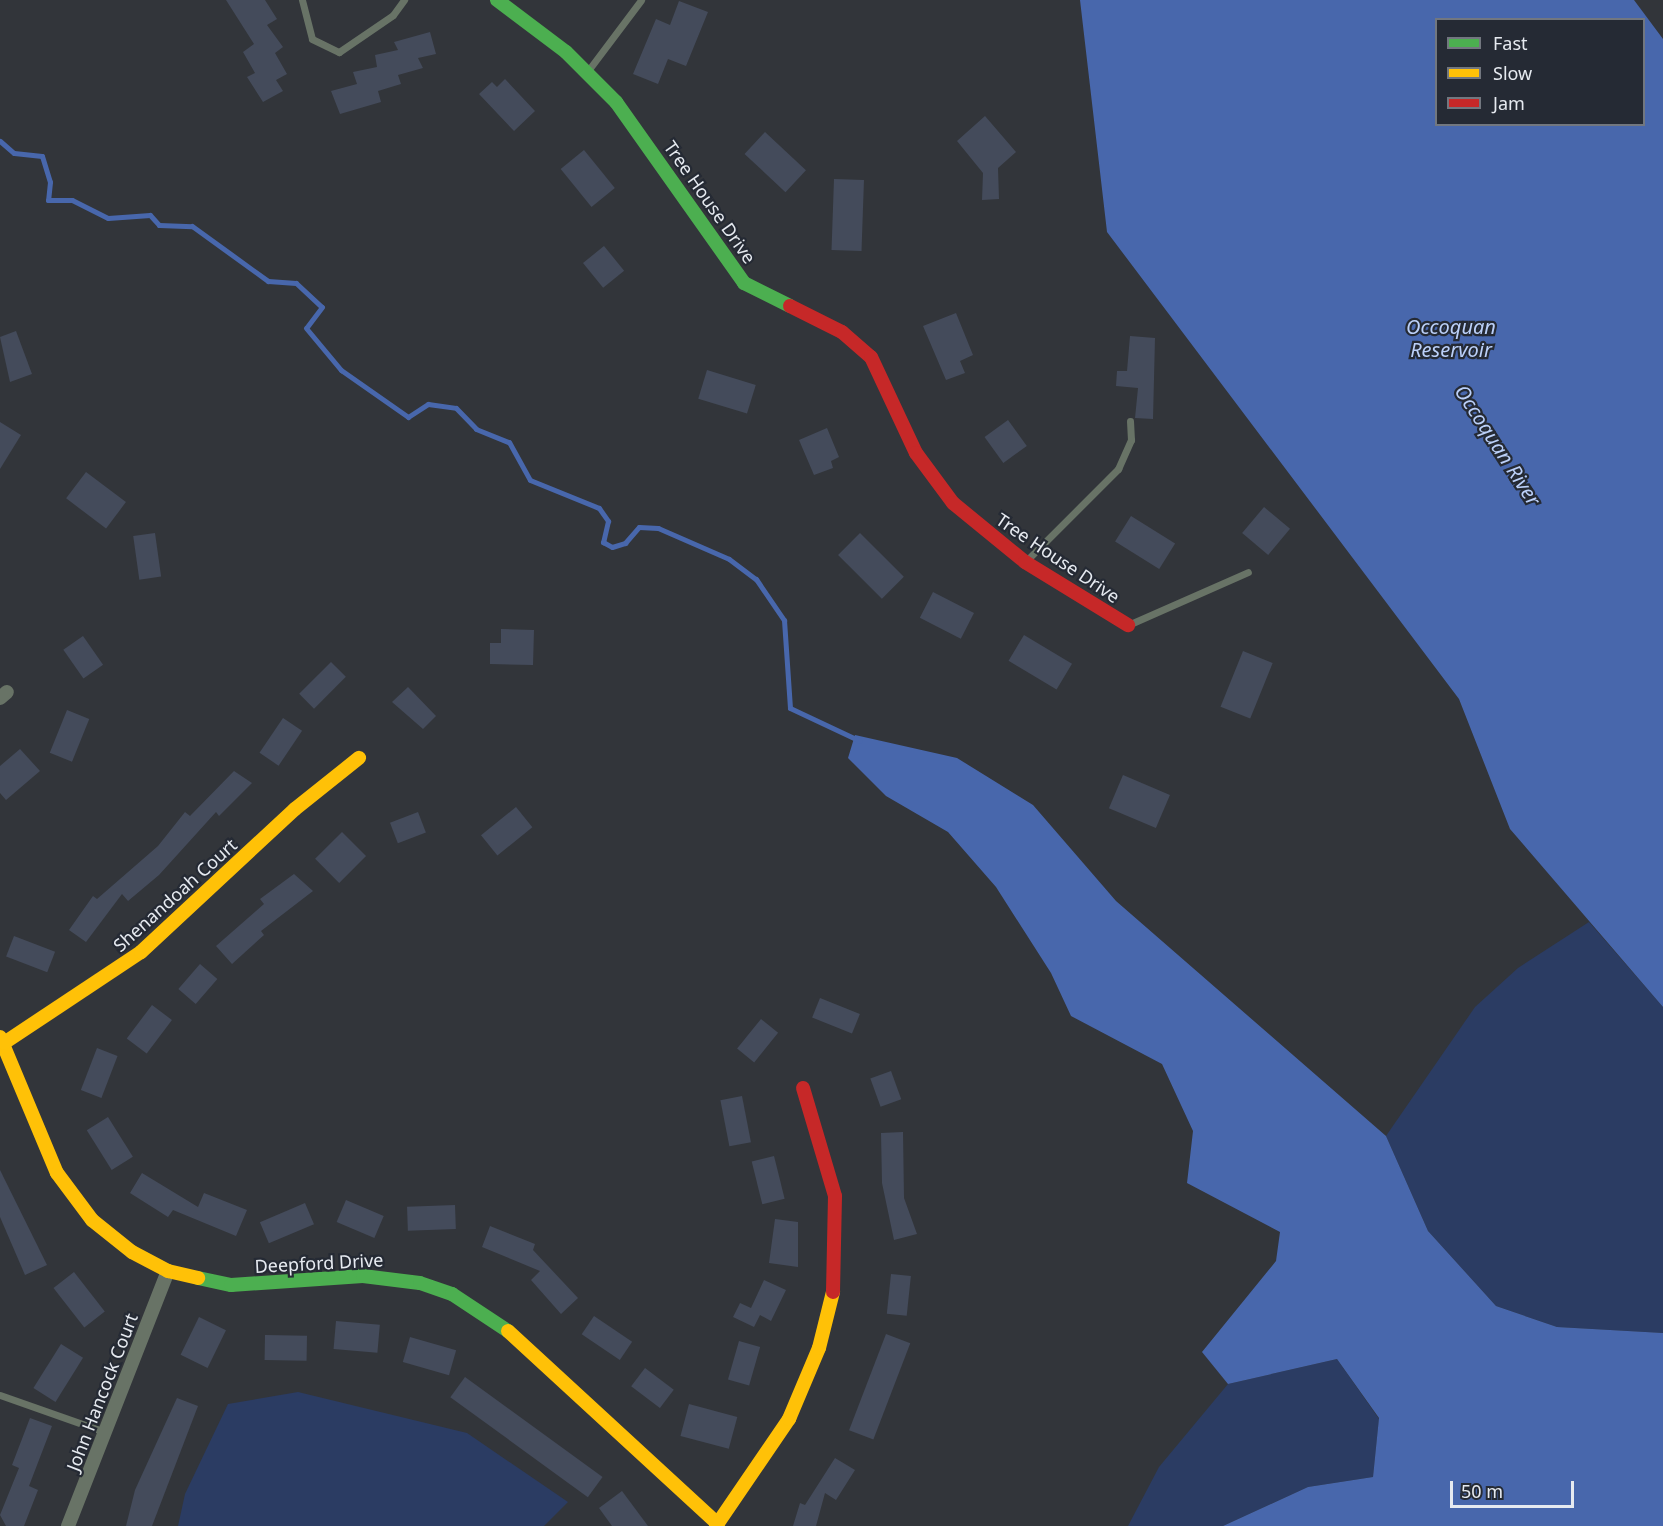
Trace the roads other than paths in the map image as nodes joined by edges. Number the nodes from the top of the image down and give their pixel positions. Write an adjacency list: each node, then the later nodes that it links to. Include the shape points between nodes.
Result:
1 (302, 0): 2 (lane, via 312,39 339,52 393,15)
2 (404, 0)
3 (497, 0): 5 (street, Tree House Drive)
4 (641, 0): 5 (lane)
5 (587, 72): 7 (street, Tree House Drive, via 642,136 690,212 744,283 857,343 881,373 900,422 936,482 978,527)
6 (1130, 422): 7 (lane, via 1131,440 1119,469)
7 (1025, 562): 9 (street, Tree House Drive)
8 (1248, 572): 9 (lane)
9 (1128, 625)
10 (359, 758): 11 (street, Shenandoah Court, via 295,809 141,952)
11 (2, 1040): 13 (street, Deepford Drive, via 57,1173 76,1202 113,1239)
12 (803, 1088): 16 (street, via 835,1196 837,1254 831,1303 819,1348 789,1419)
13 (168, 1271): 15 (street, John Hancock Court); 16 (street, Deepford Drive, via 231,1286 386,1277 452,1294 501,1324)
14 (0, 1395): 15 (lane)
15 (106, 1432): 17 (street, John Hancock Court)
16 (717, 1525)
17 (68, 1526)

